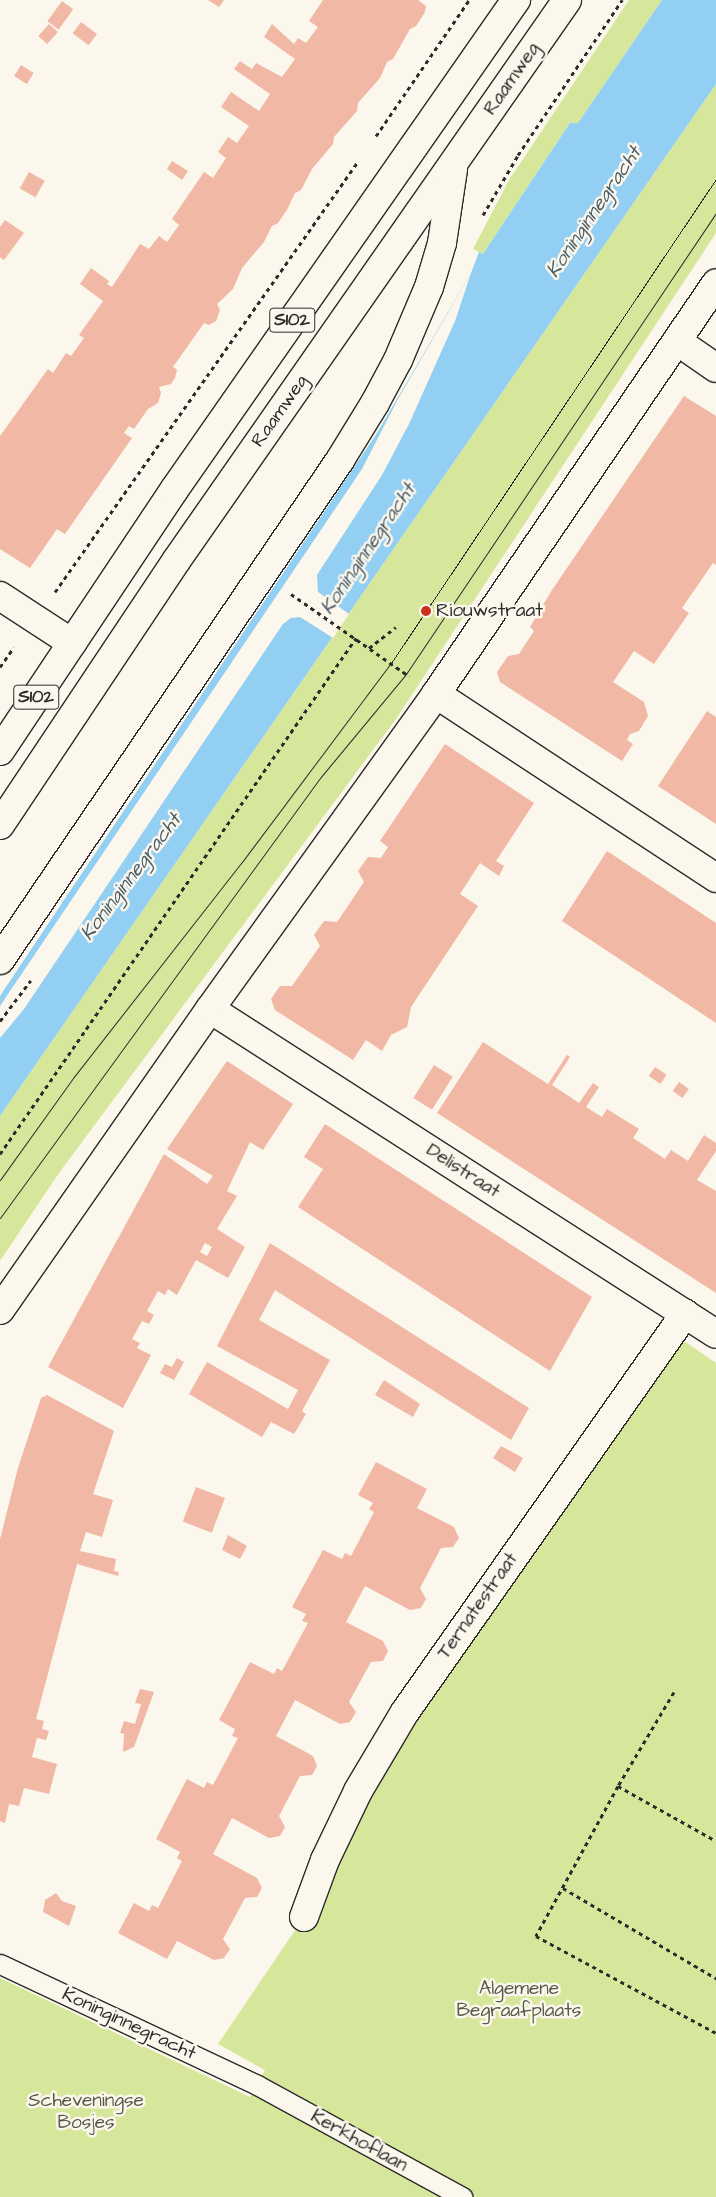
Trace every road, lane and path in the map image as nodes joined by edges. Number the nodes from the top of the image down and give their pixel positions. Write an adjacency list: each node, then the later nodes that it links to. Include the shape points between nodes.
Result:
1 (469, 0): 5 (path)
2 (516, 0): 17 (street, S102, via 174,490)
3 (566, 0): 7 (street, Raamweg / S102)
4 (622, 0): 8 (path, via 518,155)
5 (371, 143)
6 (360, 159): 14 (path)
7 (454, 163): 21 (street, Raamweg / S102, via 171,569); 23 (street, via 442,243 431,282 416,321 375,403 332,472)
8 (479, 221)
9 (716, 283): 10 (street)
10 (677, 341): 11 (street); 19 (street)
11 (716, 368)
12 (291, 594): 16 (path)
13 (0, 596): 14 (street)
14 (36, 619): 17 (street)
15 (396, 627): 18 (path)
16 (356, 638): 18 (path); 25 (path)
17 (72, 643): 20 (street, S102)
18 (369, 648): 19 (path)
19 (436, 694): 22 (street); 24 (street)
20 (0, 750)
21 (0, 825)
22 (716, 878)
23 (0, 960)
24 (210, 1009): 26 (street); 27 (street, Delistraat)
25 (0, 1154)
26 (0, 1310)
27 (685, 1313): 28 (street, Delistraat); 33 (street, Ternatestraat, via 405,1712 358,1790 325,1860)
28 (716, 1334)
29 (674, 1692): 30 (path)
30 (618, 1786): 31 (path); 32 (path)
31 (716, 1841)
32 (563, 1888): 35 (path); 36 (path, via 536,1936)
33 (304, 1917)
34 (0, 1964): 37 (lane, Koninginnegracht)
35 (716, 1978)
36 (716, 2033)
37 (257, 2085): 38 (lane, Kerkhoflaan)
38 (462, 2197)

